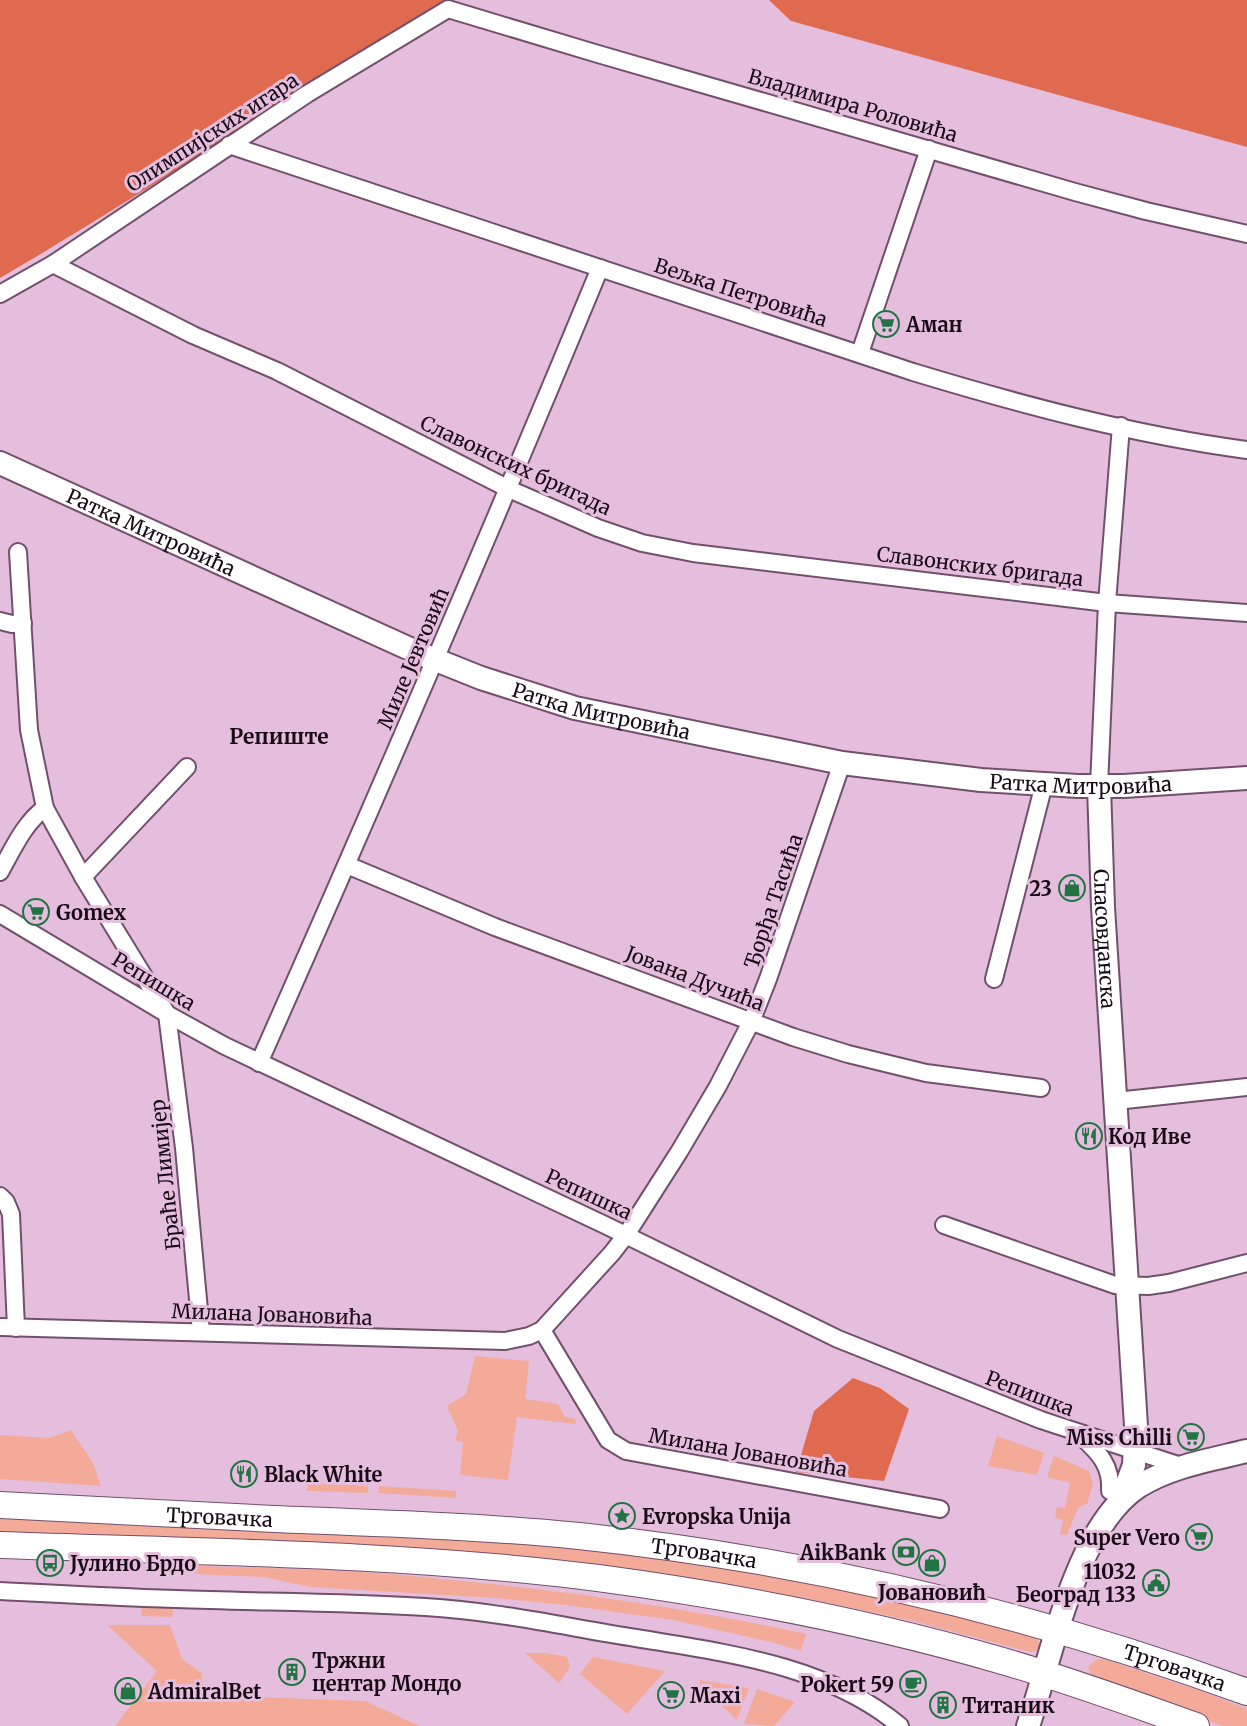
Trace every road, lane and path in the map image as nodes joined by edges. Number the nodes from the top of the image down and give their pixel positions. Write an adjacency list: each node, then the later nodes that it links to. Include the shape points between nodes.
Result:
1 (448, 9): 2 (street, Олимпијских игара); 3 (street, Владимира Роловића)
2 (229, 145): 5 (street, Олимпијских игара); 6 (street, Вељка Петровића)
3 (929, 149): 4 (street, Владимира Роловића, via 1146,211); 8 (street)
4 (1247, 234)
5 (53, 264): 7 (street, Олимпијских игара); 12 (street, Славонских бригада, via 193,335 277,371)
6 (600, 268): 8 (street, Вељка Петровића); 12 (street, Миле Јевтовић)
7 (0, 294)
8 (860, 353): 9 (street, Вељка Петровића, via 982,393)
9 (1121, 426): 10 (street, Вељка Петровића); 14 (street, Спасовданска)
10 (1247, 450)
11 (2, 472): 18 (street, Ратка Митровића)
12 (509, 489): 14 (street, Славонских бригада, via 598,528 669,549); 18 (street, Миле Јевтовић)
13 (18, 552): 17 (street)
14 (1107, 603): 15 (street, Славонских бригада); 23 (street, Спасовданска)
15 (1247, 613)
16 (0, 621): 17 (street)
17 (23, 623): 24 (street, via 29,729)
18 (435, 660): 19 (street, Ратка Митровића, via 575,708); 25 (street, Миле Јевтовић)
19 (842, 763): 22 (street, Ратка Митровића); 31 (street, Ђорђа Тасића)
20 (187, 767): 27 (street)
21 (1247, 778): 23 (street, Ратка Митровића)
22 (1044, 784): 23 (street, Ратка Митровића); 29 (street)
23 (1099, 786): 35 (street, Спасовданска)
24 (45, 808): 26 (street, via 25,828); 27 (street)
25 (347, 865): 31 (street, Јована Дучића, via 495,927); 32 (street, Миле Јевтовић)
26 (0, 872)
27 (82, 877): 30 (street)
28 (0, 914): 30 (street, Репишка)
29 (994, 979)
30 (167, 1014): 32 (street, Репишка); 43 (street, Браће Лимијер)
31 (751, 1022): 34 (street, Јована Дучића, via 900,1068); 38 (street, Ђорђа Тасића, via 718,1086)
32 (259, 1063): 38 (street, Репишка)
33 (1247, 1087): 35 (street)
34 (1041, 1088)
35 (1116, 1101): 40 (street, Спасовданска)
36 (0, 1196): 41 (street, via 10,1214)
37 (944, 1225): 40 (street, via 1101,1281)
38 (626, 1235): 42 (street, Милана Јовановића); 44 (street, Репишка, via 847,1343)
39 (1247, 1263): 40 (street, via 1169,1283)
40 (1127, 1286): 46 (street, Спасовданска, via 1136,1426)
41 (8, 1328): 43 (street, Милана Јовановића)
42 (542, 1330): 43 (street, Милана Јовановића, via 505,1341); 50 (street, Милана Јовановића, via 608,1440 626,1451)
43 (201, 1332)
44 (1078, 1433): 46 (street, Репишка); 48 (street, via 1104,1462)
45 (1247, 1451): 47 (street)
46 (1134, 1452): 47 (street, Репишка); 48 (street, via 1122,1465)
47 (1181, 1466): 48 (street)
48 (1116, 1496): 53 (street, via 1071,1592)
49 (0, 1505): 53 (main road, Трговачка, via 579,1536 826,1573)
50 (940, 1509)
51 (0, 1545): 54 (main road, Трговачка, via 333,1557 600,1579 708,1594 870,1626)
52 (0, 1591): 56 (street, via 427,1607 486,1614 763,1662 826,1682)
53 (1059, 1629): 54 (street); 55 (main road, Трговачка)
54 (1045, 1674): 57 (street); 58 (main road, Трговачка)
55 (1247, 1692)
56 (900, 1726)
57 (1028, 1726)
58 (1196, 1726)

